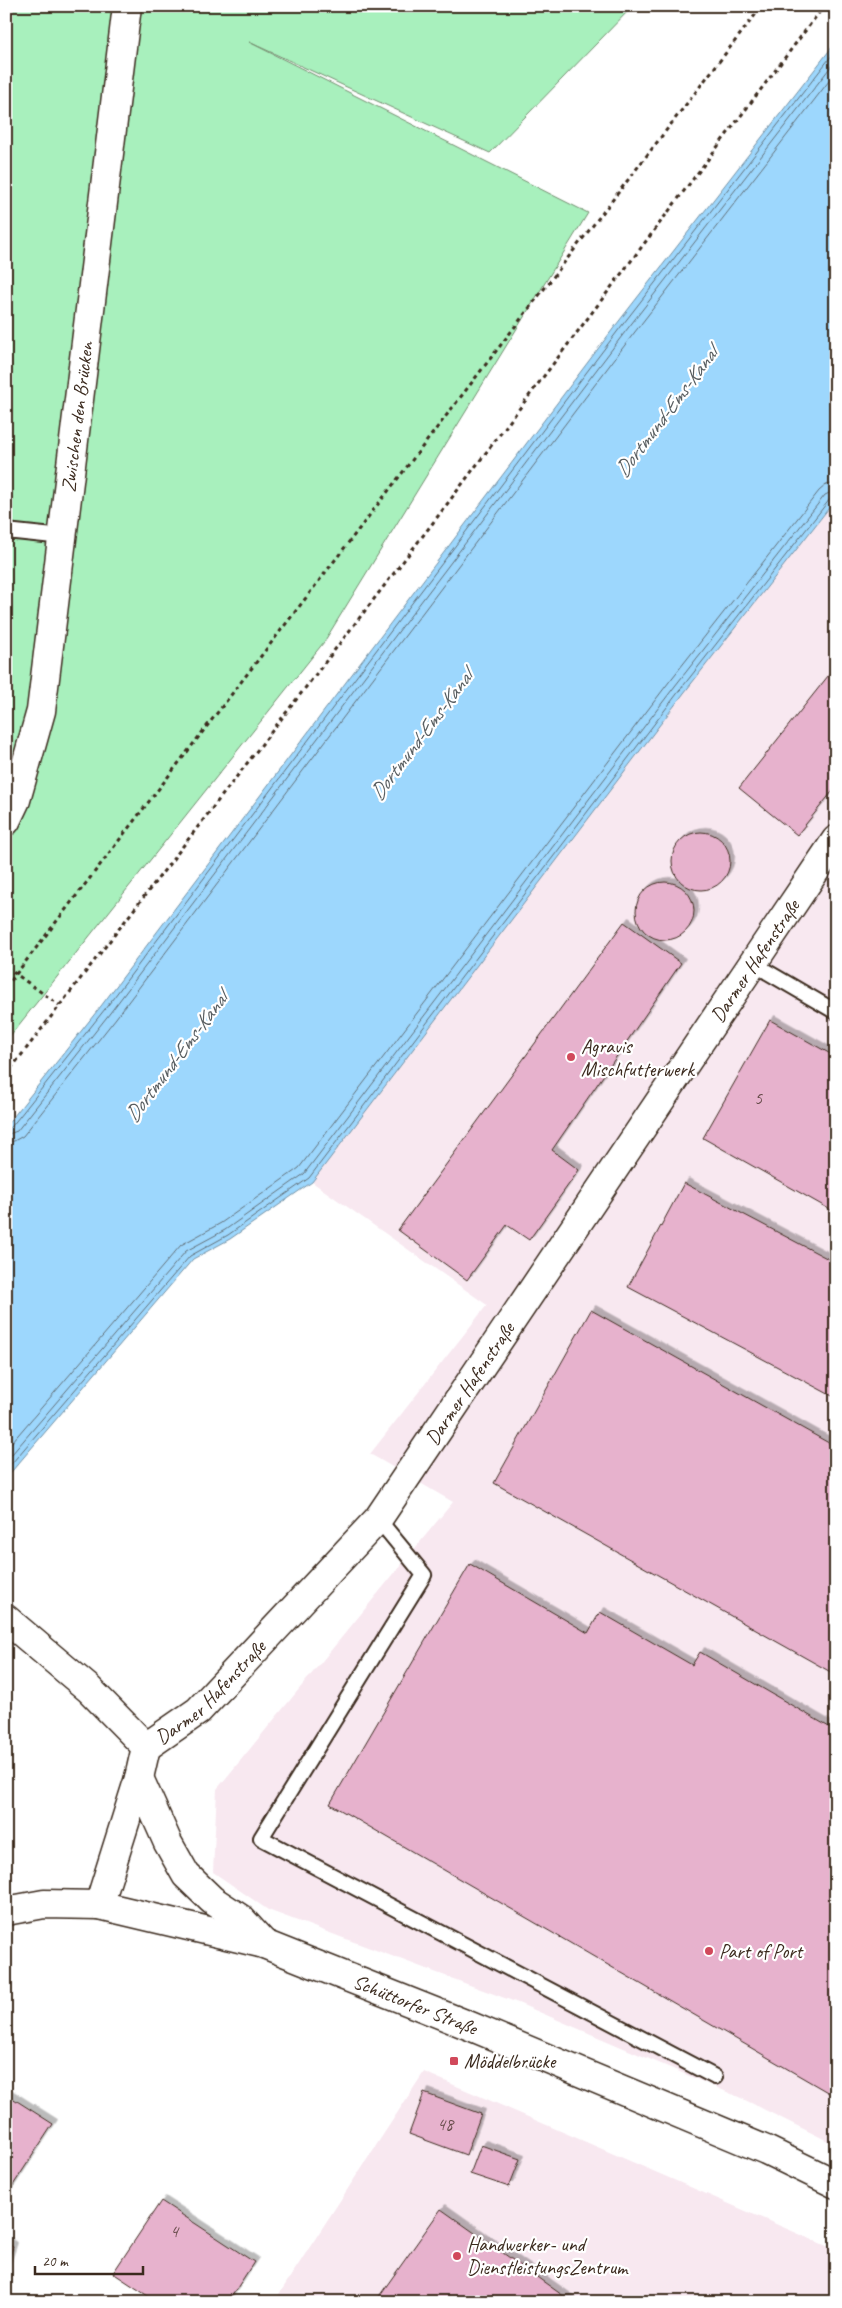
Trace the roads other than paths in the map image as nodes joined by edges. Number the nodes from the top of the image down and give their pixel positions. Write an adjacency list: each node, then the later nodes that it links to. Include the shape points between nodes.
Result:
1 (127, 6): 3 (street, Zwischen den Brücken)
2 (6, 531): 3 (lane)
3 (63, 537): 4 (street, Zwischen den Brücken, via 41,711 16,800)
4 (6, 821)
5 (836, 840): 6 (street, Darmer Hafenstraße)
6 (752, 963): 7 (lane); 8 (street, Darmer Hafenstraße)
7 (836, 1012)
8 (378, 1519): 10 (street, Darmer Hafenstraße, via 198,1711); 15 (lane, via 424,1575 261,1838)
9 (8, 1621): 10 (street, via 89,1690)
10 (146, 1747): 11 (street, Darmer Hafenstraße)
11 (139, 1778): 12 (street, Darmer Hafenstraße); 14 (street, via 186,1875 212,1900 240,1919)
12 (99, 1905): 13 (street, Schüttorfer Straße, via 44,1904); 14 (street, Schüttorfer Straße)
13 (6, 1911)
14 (264, 1944): 16 (street, Schüttorfer Straße, via 766,2150)
15 (715, 2077)
16 (836, 2184)

